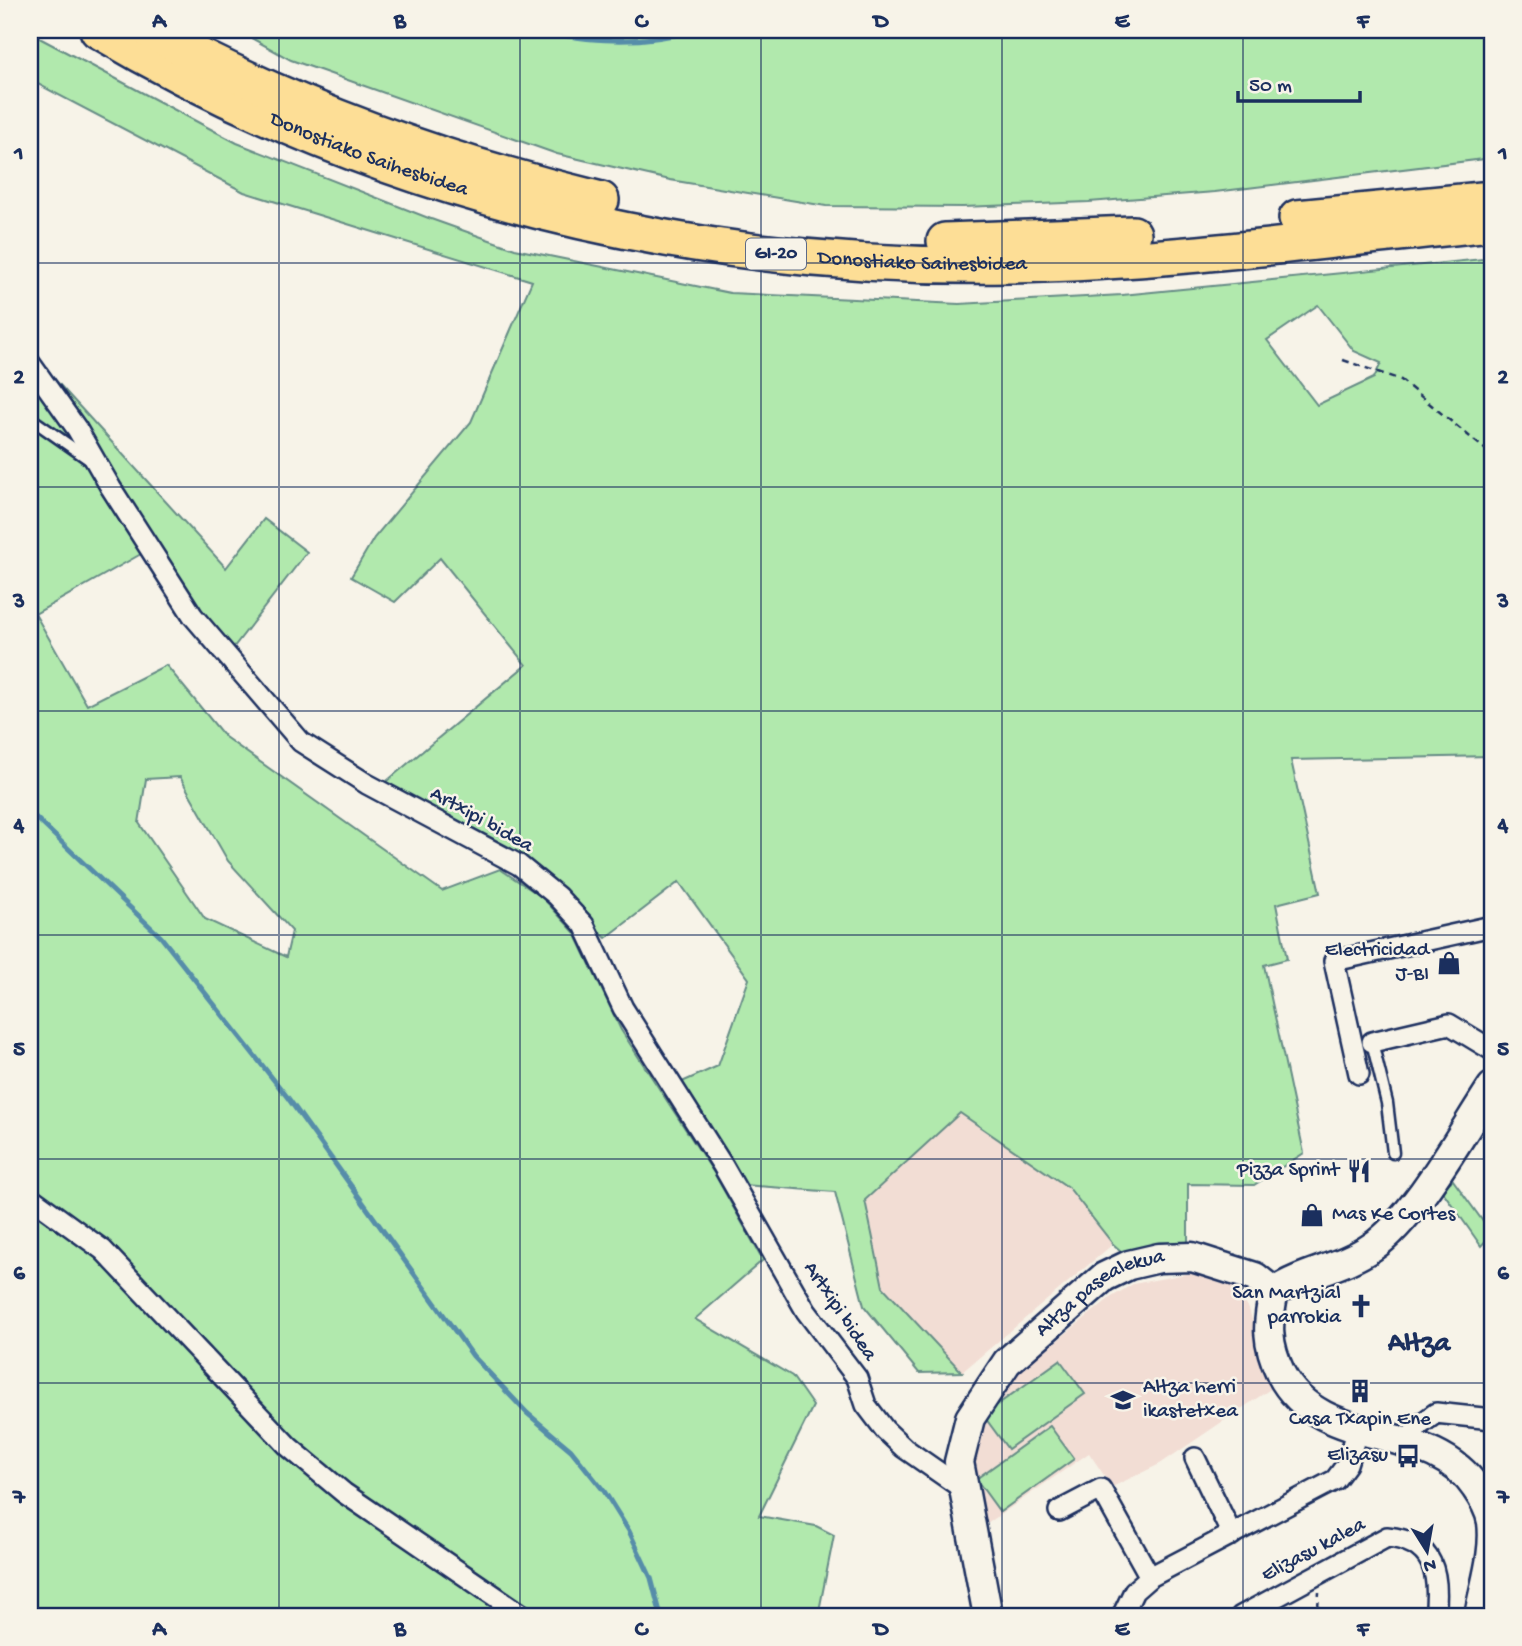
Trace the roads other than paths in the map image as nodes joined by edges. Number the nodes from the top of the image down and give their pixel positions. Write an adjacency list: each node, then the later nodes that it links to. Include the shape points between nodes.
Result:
1 (98, 30): 4 (highway, Donostiako Saihesbidea / GI-20, via 242,106 412,174 535,210 745,251 885,263 1012,265 1171,255)
2 (149, 30): 3 (highway, Donostiako Saihesbidea / GI-20, via 254,84 477,169 612,203 749,227 887,239 1012,241)
3 (1492, 199)
4 (1492, 223)
5 (30, 363): 7 (street, Artxipi bidea, via 78,429)
6 (30, 418): 7 (lane)
7 (96, 464): 20 (street, Artxipi bidea, via 193,616 301,742 367,784 519,865 584,925 622,1008 723,1166 806,1311 857,1378 866,1405 904,1448)
8 (1492, 926): 11 (street, via 1334,961)
9 (1372, 1042): 10 (street, via 1449,1024); 13 (lane)
10 (1492, 1050)
11 (1359, 1074)
12 (1492, 1087): 15 (street, via 1428,1183 1375,1245 1350,1261 1289,1282)
13 (1393, 1153)
14 (30, 1197): 24 (street, via 103,1250 289,1447 344,1493)
15 (1274, 1292): 17 (street, via 1267,1324 1287,1384 1302,1402); 20 (street, Altza pasealekua, via 1255,1277 1192,1257 1159,1258 1104,1276 1007,1362 985,1391 970,1418 959,1462)
16 (1492, 1419): 18 (street, via 1436,1413 1417,1427)
17 (1358, 1429): 18 (street); 22 (street, via 1347,1464 1335,1480)
18 (1408, 1443): 29 (street, via 1448,1459 1470,1478 1492,1520 1492,1547)
19 (1195, 1458): 22 (street)
20 (963, 1489): 25 (street, Altza pasealekua)
21 (1059, 1511): 23 (street, via 1101,1489)
22 (1232, 1535): 23 (street)
23 (1150, 1577): 26 (street, via 1134,1591)
24 (524, 1616)
25 (988, 1616)
26 (1122, 1616)
27 (1241, 1616): 28 (street, Elizasu kalea, via 1387,1538 1408,1539 1426,1554 1437,1587)
28 (1435, 1616)
29 (1479, 1616)

